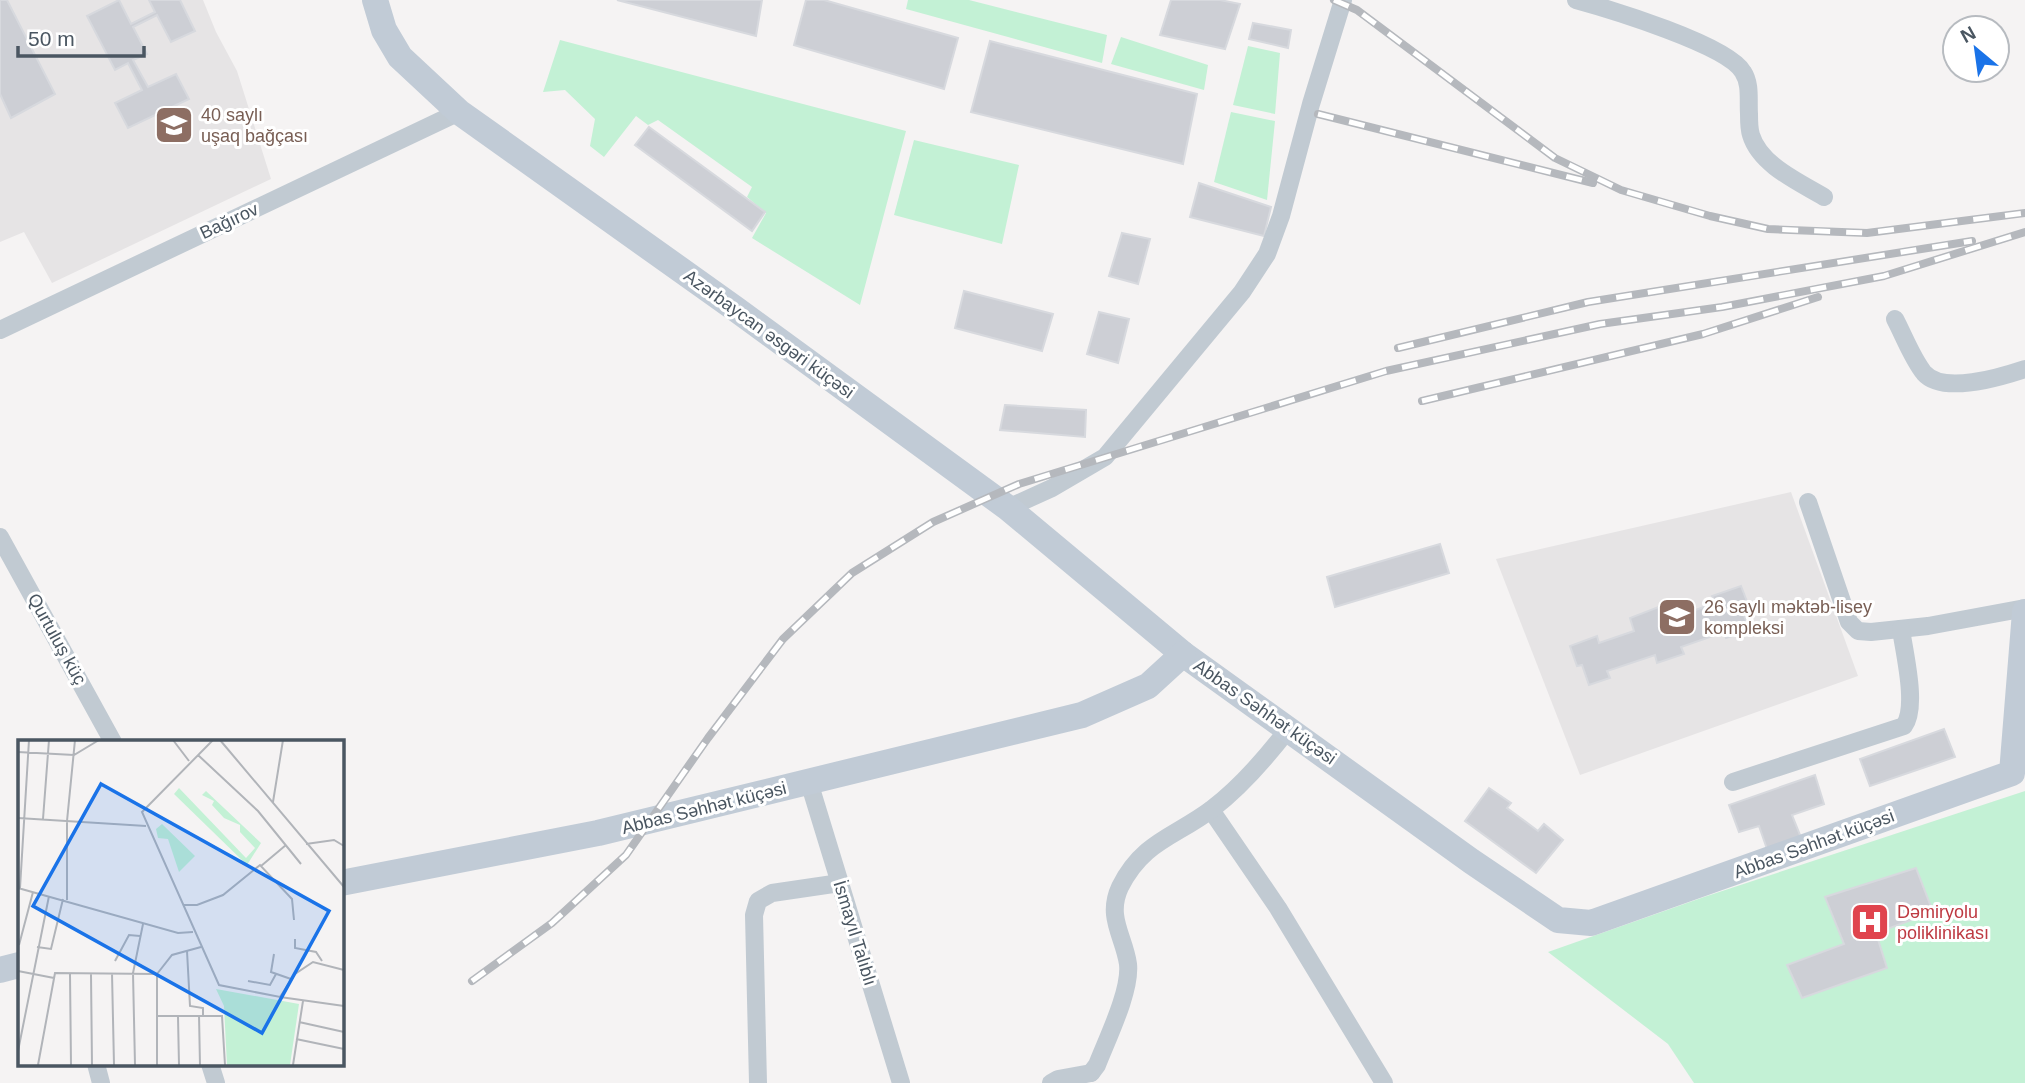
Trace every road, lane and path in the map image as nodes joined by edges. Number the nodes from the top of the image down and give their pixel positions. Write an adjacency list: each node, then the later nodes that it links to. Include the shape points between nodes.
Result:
1 (375, 0): 4 (main road, Azərbaycan əsgəri küçəsi, via 384,30 400,57)
2 (1343, 0): 10 (street, via 1281,216 1267,254 1242,292 1105,457)
3 (1576, 0): 5 (street, via 1643,19 1728,58 1743,71 1749,90 1751,136 1762,155)
4 (459, 112): 7 (street, Bağırov); 10 (main road, Azərbaycan əsgəri küçəsi)
5 (1824, 197)
6 (1895, 319): 8 (street, via 1924,373 1936,381 1978,382)
7 (0, 330)
8 (2025, 369)
9 (1808, 502): 13 (street, via 1849,622 1858,631)
10 (1008, 508): 14 (main road, Azərbaycan əsgəri küçəsi)
11 (0, 537): 16 (street, Qurtuluş küç)
12 (2025, 610): 13 (street); 17 (main road)
13 (1901, 629): 19 (street, via 1909,692 1908,720 1903,726)
14 (1182, 654): 15 (main road, Abbas Səhhət küçəsi); 18 (main road, Abbas Səhhət küçəsi, via 1148,686 1082,715)
15 (1289, 728): 17 (main road, Abbas Səhhət küçəsi, via 1539,908 1558,920 1591,923); 20 (street, via 1259,767)
16 (112, 740)
17 (2019, 771)
18 (809, 782): 21 (main road, Abbas Səhhət küçəsi, via 598,833); 22 (street, İsmayıl Talıblı)
19 (1733, 782)
20 (1211, 810): 27 (street, via 1152,845 1119,889 1114,909 1128,965 1123,999); 33 (street, via 1285,919)
21 (343, 883)
22 (840, 883): 30 (street, via 772,893 758,901 754,915); 31 (street, İsmayıl Talıblı)
23 (18, 965): 24 (main road)
24 (0, 970)
25 (97, 1066): 28 (street)
26 (212, 1066): 29 (street)
27 (1094, 1078): 32 (street)
28 (101, 1083)
29 (216, 1083)
30 (758, 1083)
31 (901, 1083)
32 (1051, 1083)
33 (1384, 1083)

